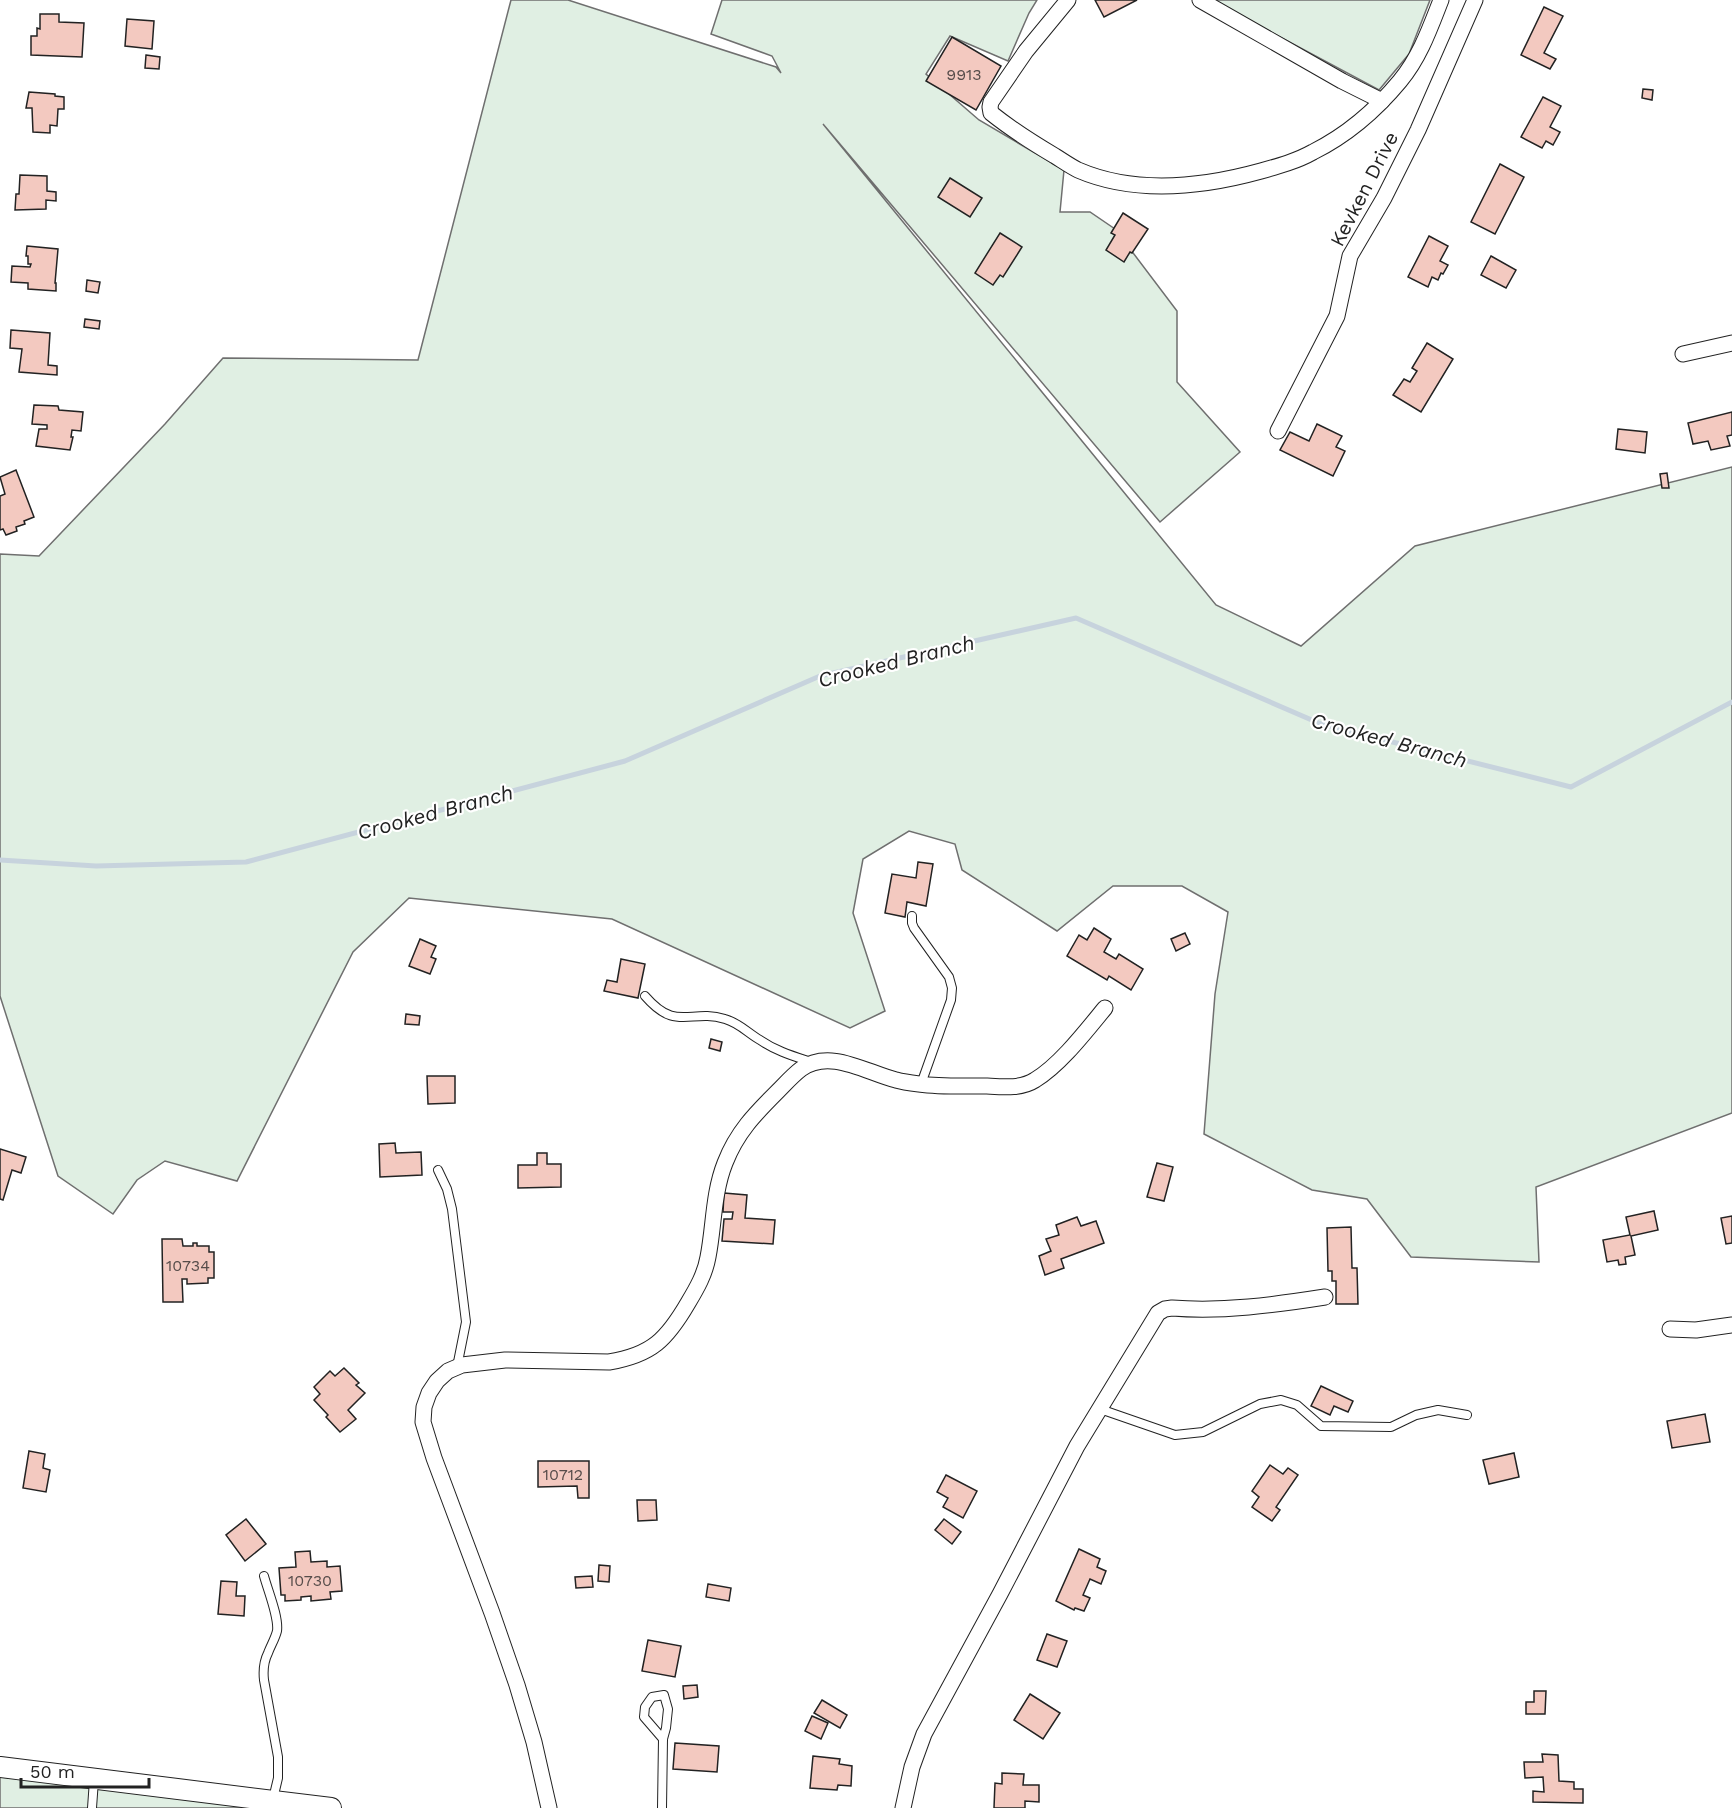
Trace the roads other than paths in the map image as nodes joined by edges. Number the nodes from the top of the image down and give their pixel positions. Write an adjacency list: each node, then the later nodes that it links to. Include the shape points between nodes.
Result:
1 (1068, 0): 5 (street, via 1026,51 990,107 991,113 1078,170 1135,184 1167,186 1236,178 1312,153 1362,121)
2 (1200, 0): 5 (street)
3 (1441, 0): 5 (street, via 1415,61)
4 (1475, 0): 8 (street, Kevken Drive, via 1418,130 1350,256 1337,316)
5 (1382, 101)
6 (1732, 343): 7 (street)
7 (1683, 354)
8 (1278, 431)
9 (912, 916): 13 (lane, via 914,928 949,977 952,988)
10 (645, 996): 12 (lane, via 666,1014 724,1018 782,1053)
11 (1105, 1008): 13 (street, via 1035,1081 1012,1087)
12 (814, 1063): 13 (street, via 839,1061 897,1081); 18 (street, via 801,1069 756,1113 734,1142 720,1179 708,1259 700,1282 662,1340 647,1351 609,1362 506,1360)
13 (921, 1084)
14 (438, 1170): 18 (lane, via 452,1209 466,1322)
15 (1325, 1297): 19 (street, via 1222,1309 1165,1309 1158,1313)
16 (1732, 1325): 17 (street)
17 (1670, 1329)
18 (457, 1367): 28 (street, via 437,1381 429,1393 423,1422 517,1685)
19 (1100, 1409): 20 (lane, via 1175,1435 1203,1432 1260,1404 1281,1400 1297,1405 1321,1426 1391,1427 1438,1410); 30 (street, via 1071,1456 924,1734)
20 (1467, 1415)
21 (264, 1576): 25 (lane, via 277,1628 263,1669 278,1757)
22 (663, 1739): 22 (lane, via 644,1717 652,1697 664,1695 668,1709); 29 (lane)
23 (0, 1767): 24 (street)
24 (94, 1778): 25 (street); 26 (lane)
25 (273, 1801): 27 (street)
26 (92, 1808)
27 (330, 1808)
28 (549, 1808)
29 (662, 1808)
30 (903, 1808)

